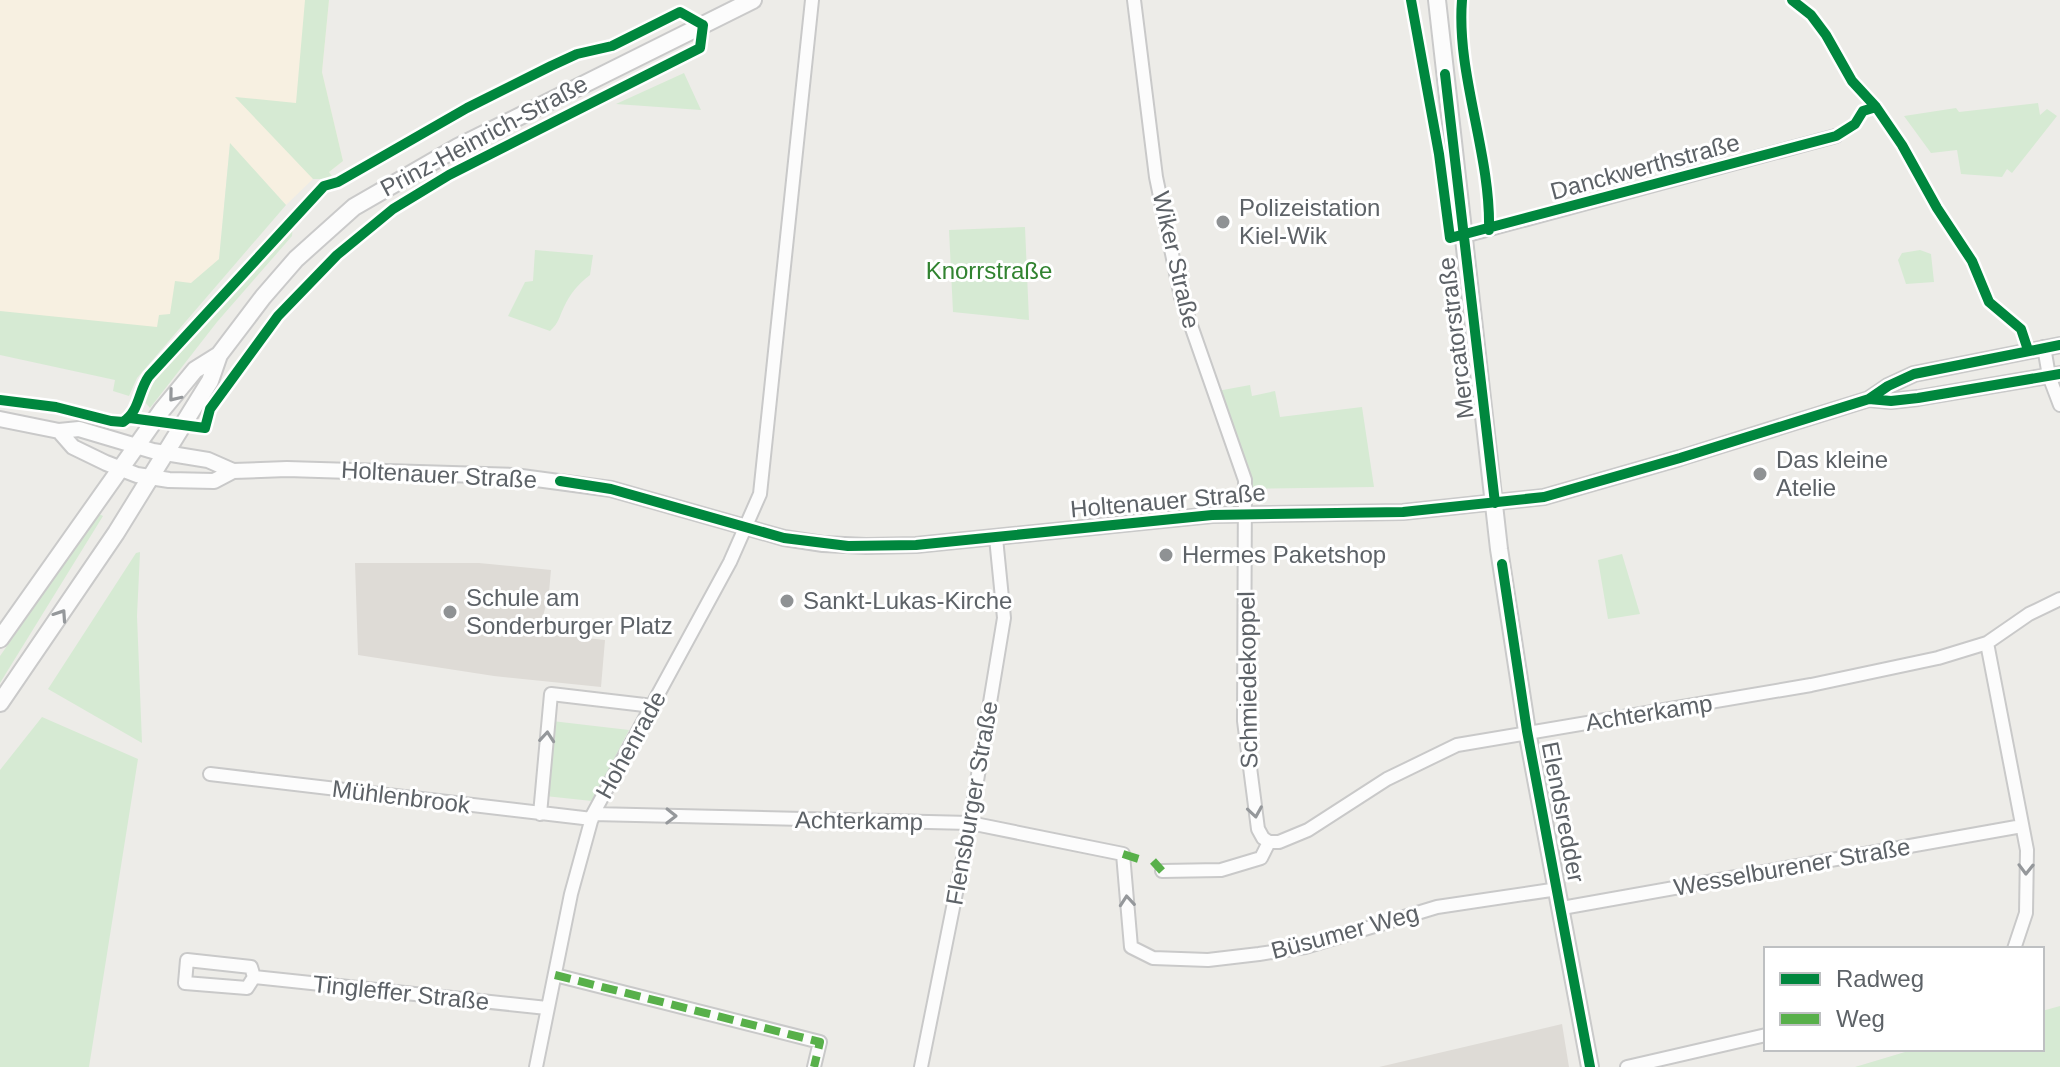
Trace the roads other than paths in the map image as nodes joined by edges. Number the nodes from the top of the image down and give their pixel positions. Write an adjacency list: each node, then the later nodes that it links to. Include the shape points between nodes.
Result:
1 (753, 0): 9 (main road, Prinz-Heinrich-Straße, via 363,200 296,259)
2 (812, 0): 22 (street, via 760,494)
3 (1134, 0): 21 (street, Wiker Straße, via 1166,231 1184,308 1245,480)
4 (1437, 0): 6 (main road, Mercatorstraße)
5 (1836, 136): 6 (street, Danckwerthstraße)
6 (1464, 236): 20 (main road, Mercatorstraße)
7 (2060, 345): 8 (street, Holtenauer Straße)
8 (2044, 347): 10 (street); 11 (street, Holtenauer Straße, via 1914,374)
9 (219, 355): 15 (main road, Prinz-Heinrich-Straße, one-way to 15, via 195,370); 16 (main road, Prinz-Heinrich-Straße, via 210,381)
10 (2054, 375): 11 (street, Holtenauer Straße, via 1918,398); 12 (street)
11 (1869, 399): 20 (street, Holtenauer Straße, via 1597,483)
12 (2060, 405)
13 (0, 419): 14 (street, Holtenauer Straße)
14 (59, 431): 15 (street, Holtenauer Straße, via 79,429); 17 (street, Holtenauer Straße, via 73,447)
15 (137, 447): 16 (street, Holtenauer Straße); 17 (main road, Prinz-Heinrich-Straße)
16 (165, 453): 18 (street, Holtenauer Straße, via 208,460); 19 (main road, Prinz-Heinrich-Straße)
17 (122, 469): 19 (street, Holtenauer Straße); 25 (main road, Prinz-Heinrich-Straße)
18 (233, 471): 19 (street, Holtenauer Straße, via 214,481); 22 (street, Holtenauer Straße, via 471,473 567,481 637,495)
19 (150, 478): 27 (main road, Prinz-Heinrich-Straße, one-way to 19)
20 (1495, 503): 21 (street, Holtenauer Straße, via 1403,512); 29 (main road, Elendsredder)
21 (1246, 513): 23 (street, Holtenauer Straße); 35 (street, Schmiedekoppel, one-way to 35, via 1244,721 1258,829)
22 (746, 528): 23 (street, Holtenauer Straße, via 848,546); 28 (street, Hohenrade)
23 (996, 538): 33 (street, Flensburger Straße, via 1004,618)
24 (2060, 599): 26 (street, Achterkamp)
25 (0, 639)
26 (1987, 643): 29 (street, Achterkamp, via 1811,685); 34 (street)
27 (0, 703)
28 (653, 706): 31 (street, one-way to 28, via 551,694); 32 (street, Hohenrade)
29 (1527, 731): 35 (street, Achterkamp, via 1457,745 1387,779 1308,830); 38 (main road, Elendsredder)
30 (210, 774): 31 (street, Mühlenbrook)
31 (540, 814): 32 (street, Mühlenbrook)
32 (592, 817): 33 (street, Achterkamp, one-way to 33); 41 (street, Hohenrade)
33 (970, 823): 36 (street, Achterkamp); 47 (street, Flensburger Straße)
34 (2022, 826): 39 (street, Wesselburener Straße); 40 (street, one-way to 40, via 2026,913)
35 (1269, 842): 37 (street, Achterkamp, via 1261,858 1221,870)
36 (1123, 854): 38 (street, Büsumer Weg, one-way to 36, via 1437,907 1305,947 1208,960 1153,958 1131,947)
37 (1162, 871)
38 (1558, 889): 39 (main road, Elendsredder)
39 (1562, 908): 48 (main road, Elendsredder)
40 (2015, 947)
41 (555, 975): 43 (street, Hohenrade); 46 (street, via 820,1042)
42 (254, 977): 42 (street, Tingleffer Straße, via 247,988 185,983 187,960 251,967); 43 (street, Tingleffer Straße)
43 (547, 1008): 45 (street, Hohenrade)
44 (1764, 1035): 49 (street)
45 (536, 1067)
46 (814, 1067)
47 (921, 1067)
48 (1590, 1067)
49 (1627, 1067)

